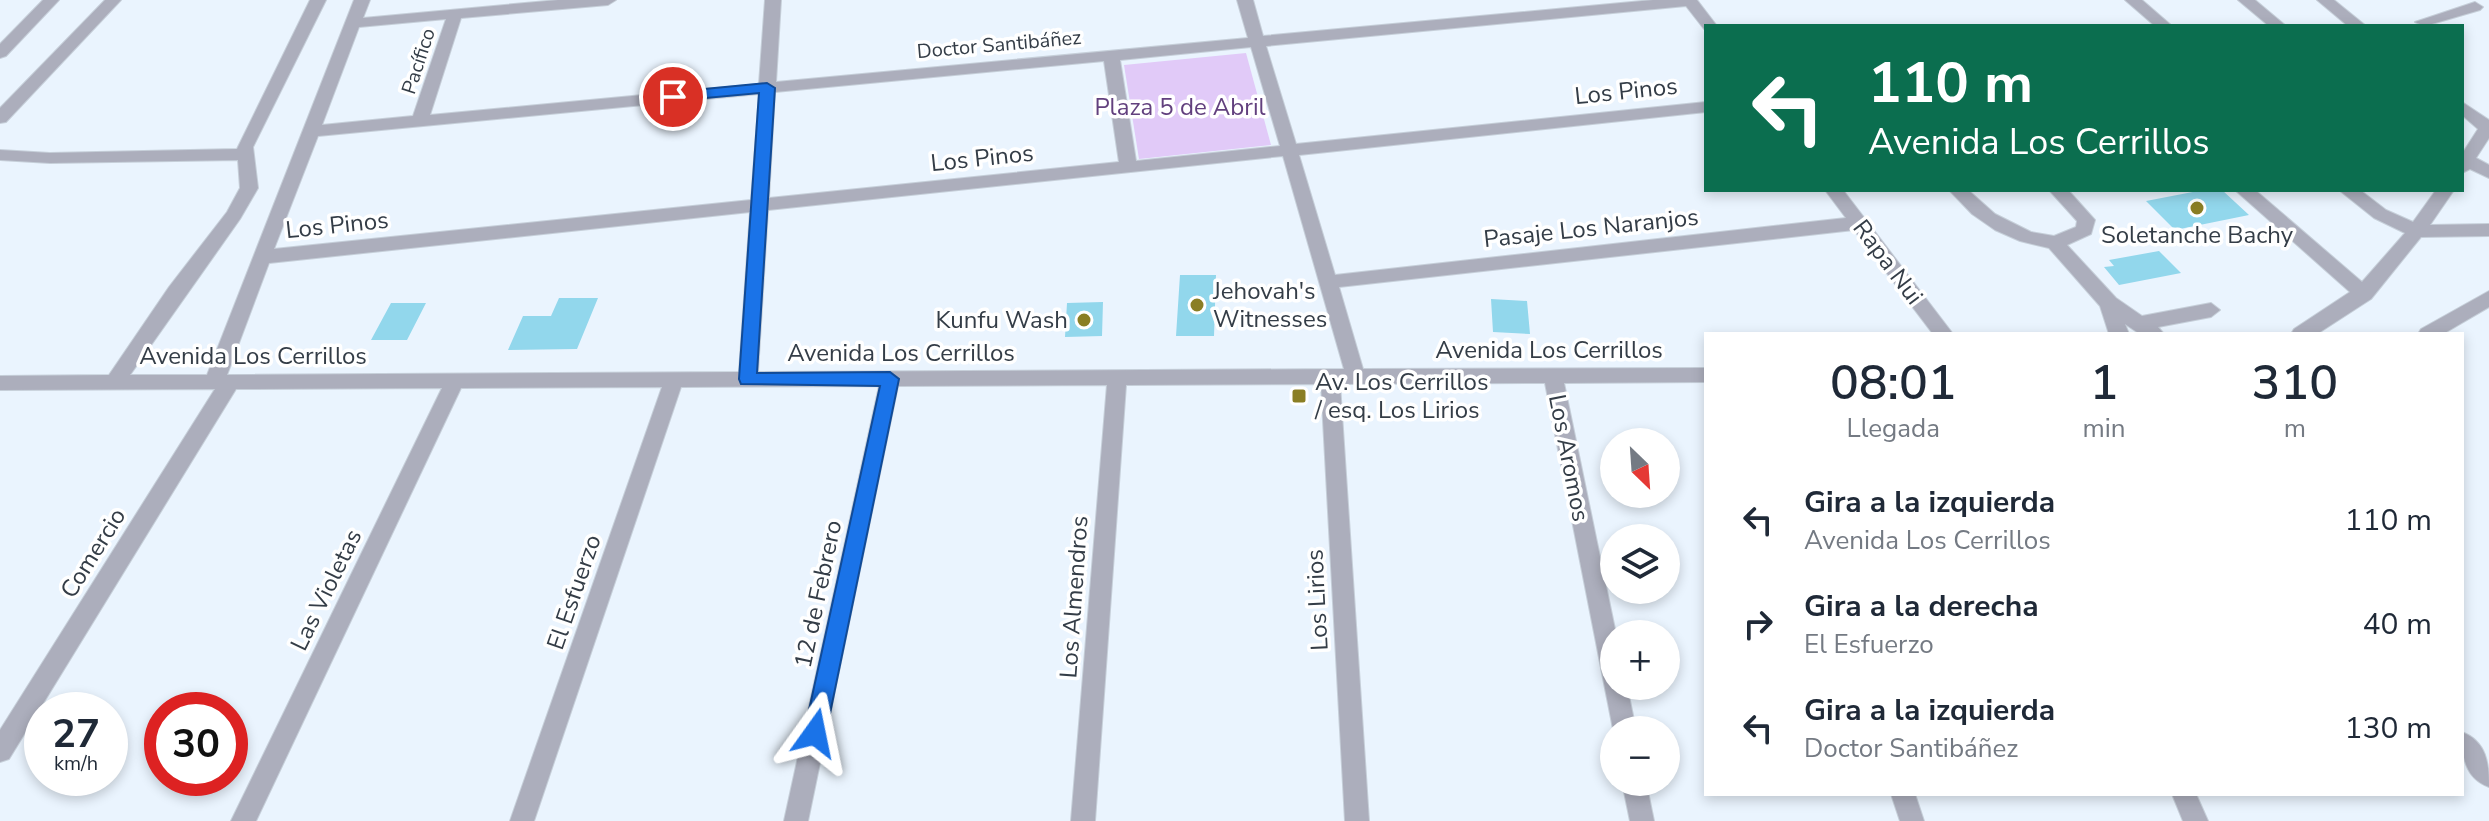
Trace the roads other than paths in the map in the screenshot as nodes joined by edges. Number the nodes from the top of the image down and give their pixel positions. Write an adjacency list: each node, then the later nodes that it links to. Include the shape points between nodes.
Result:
1 (51, 0): 22 (street)
2 (113, 0): 27 (street)
3 (318, 0): 32 (street)
4 (362, 0): 16 (street, Comercio)
5 (608, 0): 13 (street)
6 (773, 0): 24 (street)
7 (1245, 0): 21 (street)
8 (2133, 0): 18 (street)
9 (2246, 0): 19 (street)
10 (2325, 0): 20 (street)
11 (1690, 1): 17 (street); 21 (street, Doctor Santibáñez)
12 (2469, 4): 14 (street); 15 (street)
13 (455, 14): 16 (street); 28 (street, Pacífico)
14 (2489, 16)
15 (2423, 22)
16 (354, 23): 30 (street, Comercio)
17 (1707, 24)
18 (2162, 24)
19 (2276, 24)
20 (2355, 24)
21 (1257, 41): 23 (street, Doctor Santibáñez); 31 (street)
22 (0, 53)
23 (1111, 55): 24 (street, Doctor Santibáñez); 35 (street)
24 (767, 88): 28 (street, Doctor Santibáñez); 43 (street)
25 (1704, 107): 31 (street, Los Pinos)
26 (2464, 108): 29 (street)
27 (0, 118)
28 (420, 121): 30 (street, Doctor Santibáñez)
29 (2488, 126): 34 (street)
30 (311, 131): 48 (street, Comercio)
31 (1289, 150): 35 (street, Los Pinos); 49 (street)
32 (246, 154): 33 (street); 68 (street, via 249,188 234,215)
33 (0, 155)
34 (2464, 163): 36 (street)
35 (1128, 167): 43 (street, Los Pinos)
36 (2489, 172)
37 (1836, 192): 44 (street, Rapa Nui)
38 (1960, 192): 47 (street, via 1970,205 2018,235)
39 (2060, 192): 47 (street, via 2086,220 2085,230)
40 (2246, 192): 50 (street)
41 (2351, 192): 46 (street)
42 (2444, 192): 46 (street)
43 (759, 205): 48 (street, Los Pinos); 64 (street)
44 (1859, 223): 49 (street, Pasaje Los Naranjos); 55 (street, Rapa Nui)
45 (2489, 230): 46 (street)
46 (2416, 231): 50 (street)
47 (2054, 242): 52 (street)
48 (262, 257): 69 (street, Comercio)
49 (1328, 282): 62 (street)
50 (2364, 294): 57 (street)
51 (2489, 298): 58 (street)
52 (2109, 303): 54 (street); 56 (street)
53 (2211, 310): 54 (street)
54 (2146, 329)
55 (1941, 332)
56 (2118, 332)
57 (2305, 332)
58 (2431, 332)
59 (1704, 375): 60 (street, Avenida Los Cerrillos)
60 (1553, 376): 62 (street, Avenida Los Cerrillos); 71 (street, Los Aromos)
61 (1330, 377): 62 (street, Avenida Los Cerrillos); 63 (street, Avenida Los Cerrillos); 82 (street, Los Lirios)
62 (1356, 377)
63 (1117, 378): 65 (street, Avenida Los Cerrillos); 81 (street, Los Almendros)
64 (748, 379): 65 (street, Avenida Los Cerrillos); 66 (street, Avenida Los Cerrillos)
65 (890, 379): 80 (street, 12 de Febrero)
66 (674, 380): 67 (street, Avenida Los Cerrillos); 79 (street, El Esfuerzo)
67 (455, 381): 69 (street, Avenida Los Cerrillos); 78 (street, Las Violetas)
68 (115, 382): 69 (street, Avenida Los Cerrillos); 70 (street, Avenida Los Cerrillos)
69 (222, 382): 73 (street, Comercio)
70 (1, 385)
71 (1601, 620)
72 (2464, 745): 74 (street)
73 (0, 751)
74 (2489, 776)
75 (1637, 796): 83 (street)
76 (1904, 796): 84 (street)
77 (2185, 796): 85 (street)
78 (243, 821)
79 (522, 821)
80 (796, 821)
81 (1083, 821)
82 (1357, 821)
83 (1642, 821)
84 (1912, 821)
85 (2196, 821)

